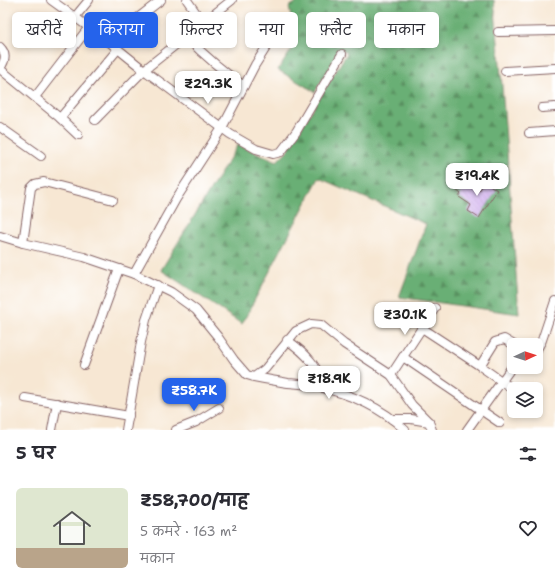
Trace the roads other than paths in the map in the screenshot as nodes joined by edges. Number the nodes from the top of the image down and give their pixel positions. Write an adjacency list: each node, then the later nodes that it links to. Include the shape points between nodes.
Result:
1 (51, 0): 6 (street)
2 (89, 0): 10 (street)
3 (161, 0): 7 (street)
4 (187, 0): 8 (street)
5 (232, 0): 9 (street)
6 (68, 12)
7 (145, 12)
8 (195, 12)
9 (217, 12)
10 (76, 16)
11 (555, 31): 12 (street)
12 (498, 32)
13 (84, 33): 25 (street)
14 (0, 47): 21 (street, via 6,56)
15 (172, 48): 22 (street)
16 (196, 48): 24 (street)
17 (266, 48): 24 (street)
18 (118, 49): 22 (street); 28 (street)
19 (342, 54): 31 (street, via 296,132 281,152 273,154 256,149)
20 (555, 68): 23 (street)
21 (0, 69): 25 (street)
22 (144, 70): 29 (street); 31 (street)
23 (505, 70)
24 (244, 86): 31 (street)
25 (35, 97): 28 (street)
26 (555, 107): 27 (street)
27 (542, 108)
28 (60, 118): 34 (street)
29 (95, 120)
30 (0, 127): 35 (street)
31 (222, 128): 40 (street, via 176,199)
32 (555, 131): 33 (street)
33 (529, 133)
34 (78, 135)
35 (41, 156)
36 (113, 200): 38 (street, via 44,182 35,184 31,188)
37 (0, 236): 38 (street)
38 (23, 243): 39 (street, via 84,257)
39 (119, 269): 40 (street); 49 (street)
40 (134, 274): 41 (street)
41 (158, 285): 53 (street, via 196,310 234,360 247,375); 61 (street, via 141,342)
42 (555, 301): 45 (street)
43 (435, 308): 44 (street)
44 (422, 328): 48 (street); 50 (street)
45 (543, 338)
46 (287, 340): 52 (street, via 303,327 321,325 344,344); 53 (street, via 265,369); 56 (street, via 306,355 318,369)
47 (507, 341): 50 (street, via 504,339 495,342)
48 (403, 357): 52 (street); 60 (street)
49 (84, 365)
50 (480, 366): 54 (street)
51 (507, 374): 54 (street)
52 (391, 375): 64 (street)
53 (254, 377): 56 (street)
54 (502, 381): 55 (street); 60 (street)
55 (507, 385)
56 (327, 389): 62 (street, via 352,396)
57 (25, 398): 58 (street)
58 (57, 403): 61 (street); 65 (street)
59 (219, 408): 67 (street)
60 (481, 411): 63 (street); 69 (street)
61 (129, 416): 66 (street)
62 (392, 419): 64 (street, via 411,419); 68 (street)
63 (500, 423)
64 (431, 426)
65 (52, 430)
66 (126, 430)
67 (176, 430)
68 (405, 430)
69 (467, 430)

